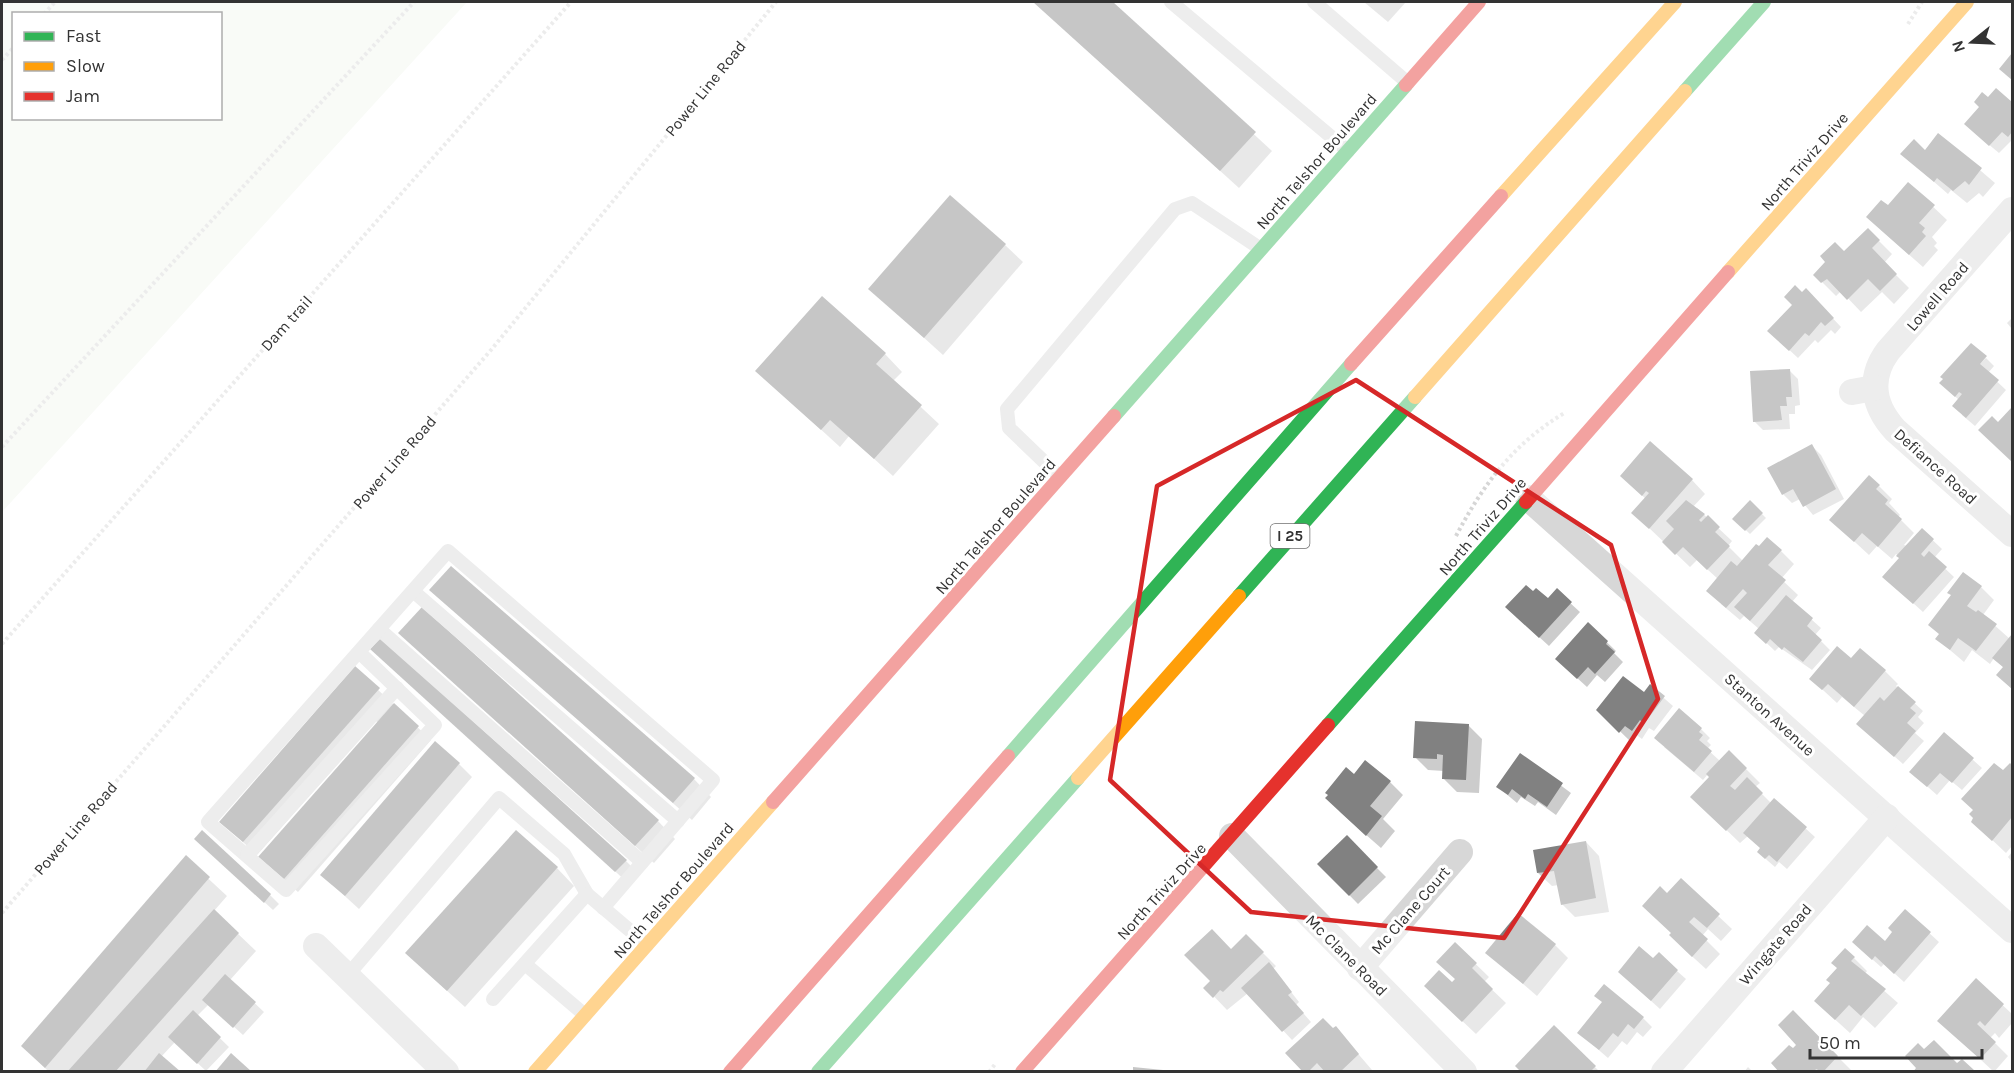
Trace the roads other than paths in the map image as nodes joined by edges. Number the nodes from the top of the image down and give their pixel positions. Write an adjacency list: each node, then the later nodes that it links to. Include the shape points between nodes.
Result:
1 (1171, 2): 8 (lane)
2 (1314, 2): 7 (lane)
3 (1479, 2): 7 (main road, North Telshor Boulevard)
4 (1675, 2): 37 (main road)
5 (1764, 2): 38 (main road, I 25)
6 (1967, 2): 13 (main road, North Triviz Drive)
7 (1407, 83): 8 (main road, North Telshor Boulevard)
8 (1348, 151): 10 (main road, North Telshor Boulevard)
9 (2013, 210): 11 (street, Lowell Road, via 1888,351)
10 (1261, 249): 12 (main road, North Telshor Boulevard); 12 (lane, via 1192,203 1174,209 1006,409 1009,428)
11 (1863, 390): 14 (street, Defiance Road, via 1891,426)
12 (1060, 477): 28 (main road, North Telshor Boulevard)
13 (1528, 498): 19 (street, Stanton Avenue); 21 (main road, North Triviz Drive)
14 (2013, 534)
15 (413, 591): 16 (lane); 20 (lane); 20 (lane, via 448,551 713,780)
16 (379, 629): 17 (lane); 24 (lane)
17 (359, 652): 18 (lane); 23 (lane, via 208,822)
18 (397, 688): 23 (lane); 23 (lane, via 435,725 428,734 286,890)
19 (1887, 817): 27 (street, Stanton Avenue); 41 (street, Wingate Road)
20 (678, 821): 24 (lane)
21 (1232, 836): 31 (street, Mc Clane Road); 39 (main road, North Triviz Drive)
22 (1460, 852): 31 (street, Mc Clane Court)
23 (247, 855)
24 (642, 862): 26 (lane)
25 (587, 894): 26 (lane); 30 (lane); 32 (lane, via 564,854 499,798)
26 (603, 908): 28 (lane)
27 (2013, 930)
28 (647, 945): 34 (main road, North Telshor Boulevard)
29 (316, 946): 32 (street)
30 (525, 964): 33 (lane); 34 (lane)
31 (1360, 968): 40 (street, Mc Clane Road)
32 (347, 976): 35 (street)
33 (493, 999)
34 (585, 1015): 36 (main road, North Telshor Boulevard)
35 (446, 1071)
36 (535, 1071)
37 (730, 1071)
38 (818, 1071)
39 (1022, 1071)
40 (1464, 1071)
41 (1664, 1071)

